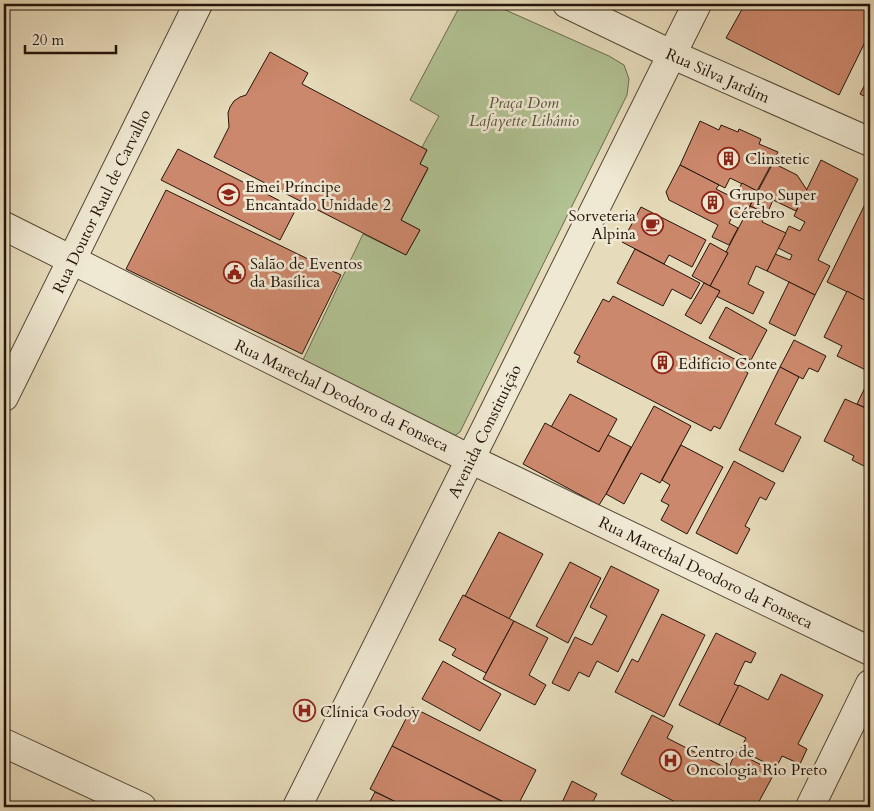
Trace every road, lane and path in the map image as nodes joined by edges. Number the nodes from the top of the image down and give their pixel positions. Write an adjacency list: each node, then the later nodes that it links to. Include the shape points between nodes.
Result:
1 (198, 4): 7 (street, Rua Doutor Raul de Carvalho)
2 (567, 4): 4 (street, Rua Silva Jardim)
3 (697, 4): 4 (street, Avenida Constituição)
4 (671, 54): 5 (street, Rua Silva Jardim); 9 (street, Avenida Constituição)
5 (870, 142)
6 (4, 226): 7 (street, Rua Marechal Deodoro da Fonseca)
7 (72, 260): 8 (street, Rua Doutor Raul de Carvalho); 9 (street, Rua Marechal Deodoro da Fonseca)
8 (4, 397)
9 (470, 459): 10 (street, Rua Marechal Deodoro da Fonseca); 14 (street, Avenida Constituição)
10 (870, 651)
11 (870, 684): 15 (street)
12 (4, 743): 13 (street)
13 (142, 807)
14 (297, 807)
15 (810, 807)

